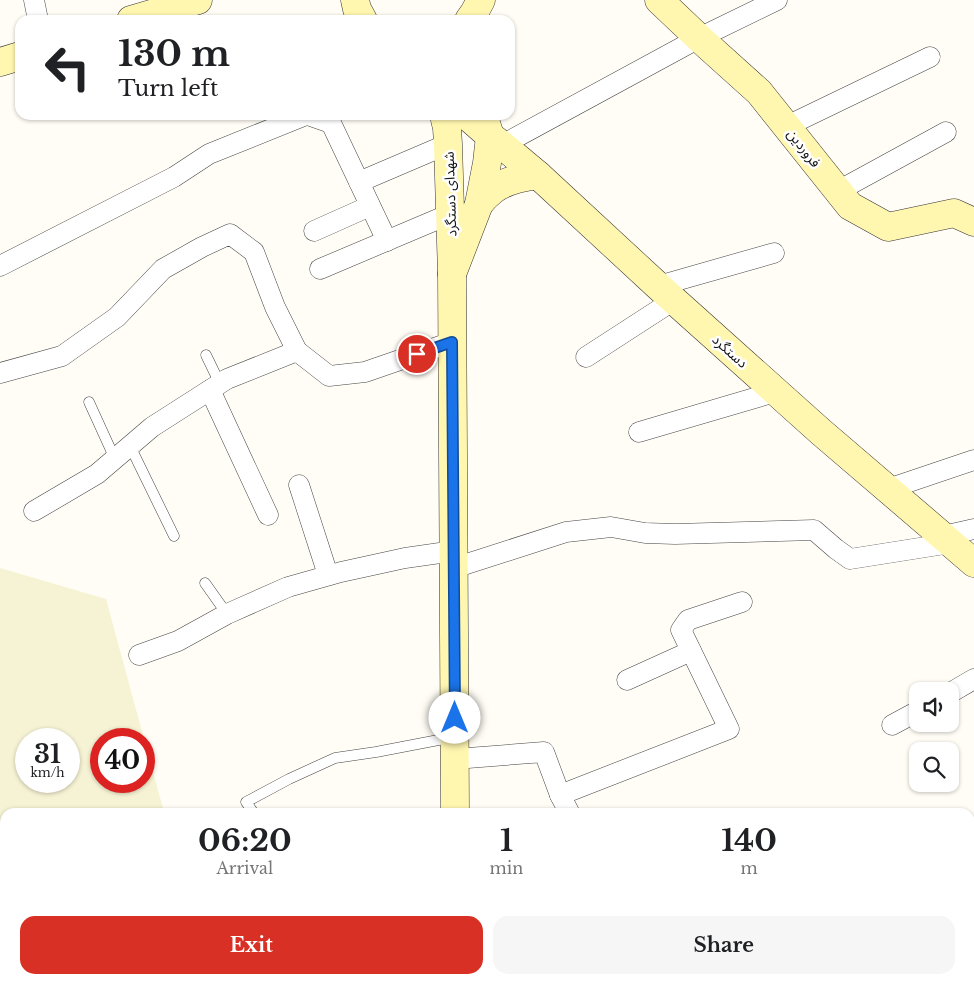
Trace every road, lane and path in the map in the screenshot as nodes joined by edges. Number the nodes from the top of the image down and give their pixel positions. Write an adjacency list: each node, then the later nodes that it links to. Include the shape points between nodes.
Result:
1 (34, 0): 6 (street)
2 (482, 0): 8 (street); 9 (street)
3 (659, 0): 10 (street, فروردین)
4 (777, 0): 10 (street)
5 (186, 2): 7 (street)
6 (37, 15)
7 (146, 15)
8 (472, 15)
9 (480, 15)
10 (699, 38): 18 (street, فروردین, via 759,92); 19 (street)
11 (930, 57): 18 (street)
12 (15, 58): 13 (street)
13 (0, 62)
14 (294, 120): 32 (street, via 208,154 174,177)
15 (322, 120): 23 (street, via 331,123)
16 (446, 120): 21 (street, شهدای دستگرد)
17 (474, 120): 19 (street, دستگرد)
18 (786, 126): 24 (street, فروردین)
19 (492, 132): 22 (street, دستگرد); 25 (street, شهدای دستگرد)
20 (946, 132): 24 (street)
21 (448, 144): 23 (street); 27 (street, شهدای دستگرد)
22 (538, 175): 25 (street, via 508,182 494,189); 35 (street, دستگرد)
23 (359, 182): 26 (street)
24 (838, 191): 28 (street, فروردین, via 850,206 888,227 954,213)
25 (478, 204): 34 (street, شهدای دستگرد)
26 (370, 206): 29 (street); 30 (street)
27 (450, 214): 30 (street); 34 (street, شهدای دستگرد)
28 (974, 222)
29 (314, 231)
30 (387, 241): 33 (street)
31 (774, 253): 35 (street)
32 (0, 266)
33 (320, 269)
34 (452, 274): 36 (street, شهدای دستگرد)
35 (666, 293): 39 (street); 42 (street, دستگرد)
36 (452, 342): 37 (street, via 365,372 329,376); 55 (street, شهدای دستگرد)
37 (297, 351): 40 (street, via 254,252 230,234 163,269 117,318 62,356); 41 (street)
38 (206, 355): 41 (lane)
39 (586, 357)
40 (0, 373)
41 (215, 387): 45 (street, via 152,427); 51 (street)
42 (776, 392): 44 (street); 49 (street, دستگرد)
43 (89, 402): 46 (lane)
44 (639, 432)
45 (130, 446): 46 (street); 53 (lane)
46 (115, 459): 50 (street, via 97,474)
47 (974, 460): 49 (street)
48 (299, 485): 57 (street)
49 (888, 489): 54 (street, دستگرد)
50 (34, 511)
51 (268, 515)
52 (974, 529): 54 (street)
53 (174, 536)
54 (947, 540): 55 (street, via 850,559 814,530 660,534 611,527 566,532); 56 (street, دستگرد)
55 (454, 559): 57 (street, via 405,558); 68 (street, شهدای دستگرد)
56 (974, 563)
57 (328, 575): 60 (street, via 288,587)
58 (205, 583): 60 (lane)
59 (742, 602): 61 (street, via 688,620 681,630)
60 (227, 614): 62 (street, via 178,641)
61 (691, 651): 64 (street); 69 (street, via 729,730)
62 (139, 656)
63 (974, 679): 65 (street)
64 (627, 680)
65 (959, 687)
66 (909, 716): 67 (street)
67 (892, 725)
68 (455, 748): 69 (street, via 544,752); 70 (lane, via 376,752 335,758 246,802); 71 (street, شهدای دستگرد)
69 (565, 804)
70 (250, 808)
71 (456, 808)

